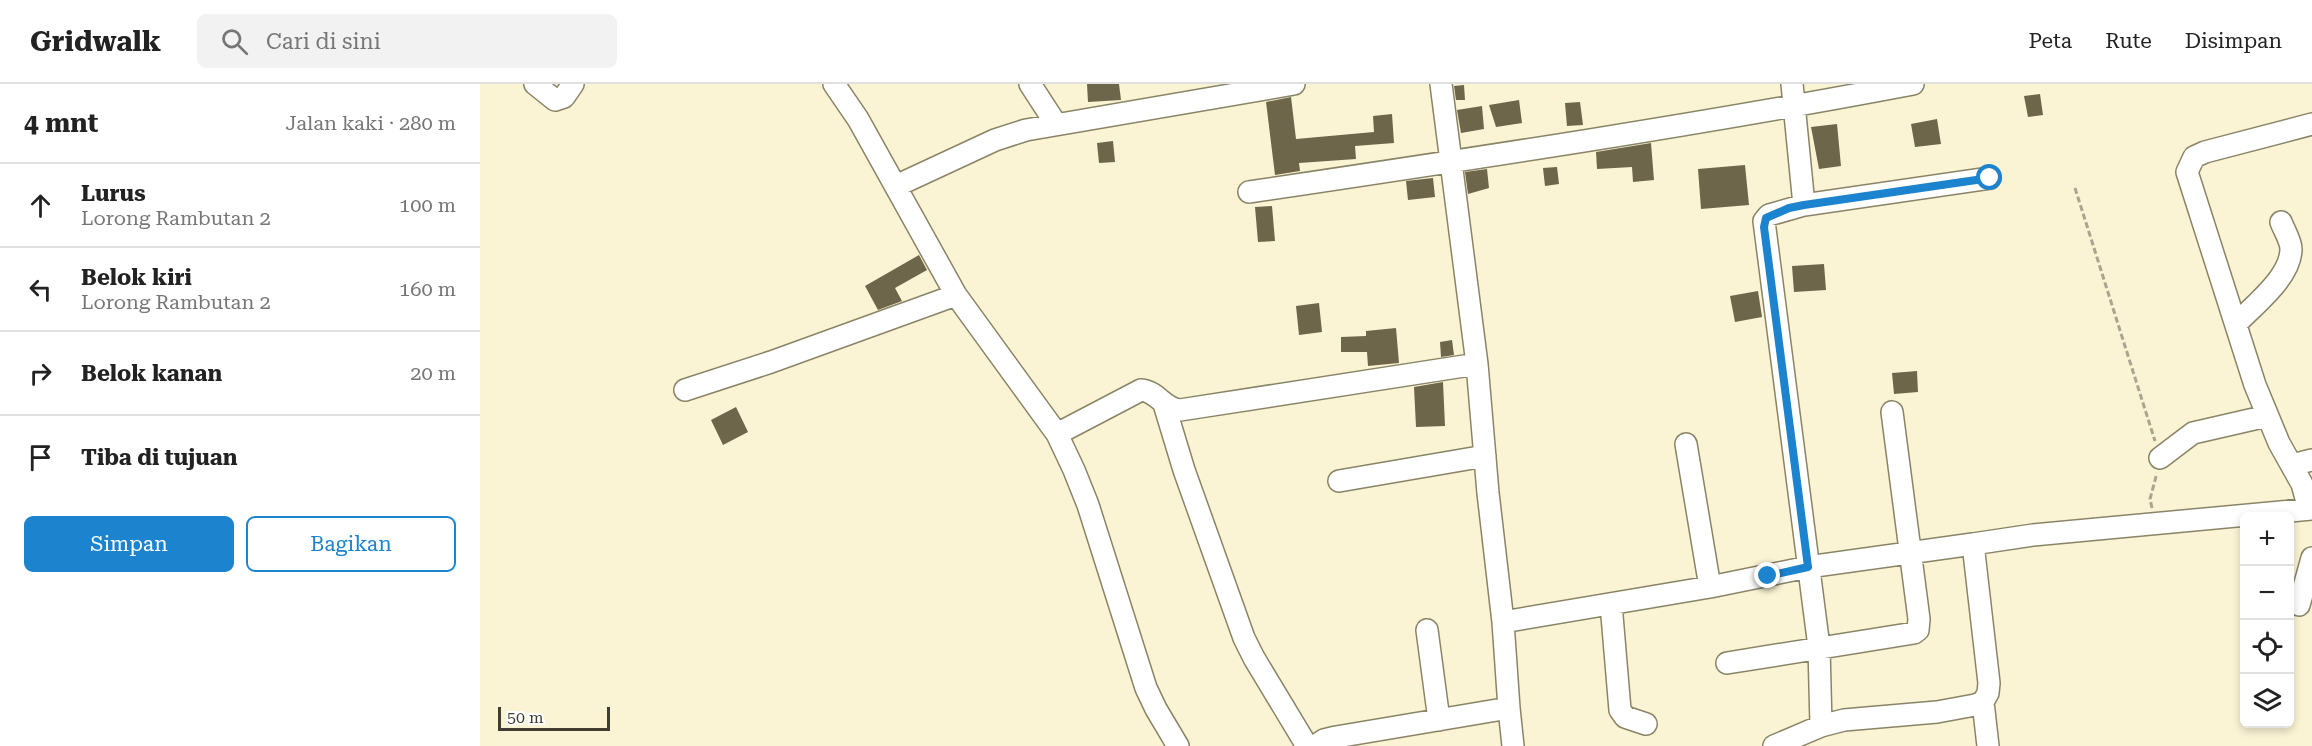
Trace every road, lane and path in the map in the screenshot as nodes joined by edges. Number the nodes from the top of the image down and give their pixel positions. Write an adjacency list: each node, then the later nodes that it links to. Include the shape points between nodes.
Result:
1 (535, 84): 2 (street, via 555,100 564,97)
2 (573, 84)
3 (834, 84): 14 (street)
4 (1030, 84): 10 (street)
5 (1294, 84): 10 (street)
6 (1441, 84): 12 (street)
7 (1792, 84): 9 (street)
8 (1913, 84): 9 (street)
9 (1794, 107): 12 (street); 17 (street)
10 (1056, 124): 14 (street, via 995,140)
11 (2312, 124): 20 (street, via 2205,152 2194,157 2188,166 2195,203)
12 (1451, 162): 16 (street); 21 (street)
13 (1990, 178): 17 (street)
14 (896, 186): 19 (street)
15 (2075, 188): 29 (path)
16 (1248, 192)
17 (1804, 205): 38 (street, via 1769,215 1764,224)
18 (2281, 222): 20 (street, via 2292,247 2289,263 2281,277)
19 (956, 295): 22 (street); 26 (street)
20 (2236, 324): 25 (street)
21 (1477, 364): 23 (street, via 1195,409 1177,410); 28 (street)
22 (686, 390)
23 (1164, 404): 26 (street, via 1148,391 1137,391); 52 (street, via 1244,638)
24 (1892, 412): 36 (street)
25 (2267, 416): 29 (street, via 2193,433); 31 (street)
26 (1057, 434): 51 (street, via 1088,505 1146,688)
27 (1686, 444): 39 (street)
28 (1485, 456): 32 (street); 42 (street)
29 (2160, 458): 34 (path, via 2150,500)
30 (2312, 459): 31 (street)
31 (2292, 465): 33 (street)
32 (1339, 481)
33 (2311, 509): 34 (street)
34 (2155, 524): 35 (street)
35 (1973, 544): 36 (street); 46 (street, via 1989,683)
36 (1910, 551): 38 (street); 44 (street, via 1918,630)
37 (2312, 558): 41 (street)
38 (1808, 567): 39 (street); 44 (street)
39 (1710, 587): 40 (street)
40 (1611, 604): 42 (street); 49 (street, via 1620,710 1625,717)
41 (2299, 605)
42 (1503, 622): 47 (street)
43 (1427, 630): 48 (street)
44 (1819, 647): 45 (street); 50 (street)
45 (1727, 663)
46 (1983, 702): 50 (street, via 1937,712 1853,719); 56 (street)
47 (1509, 708): 48 (street); 54 (street)
48 (1439, 720): 53 (street, via 1336,737)
49 (1646, 724)
50 (1821, 726): 55 (street)
51 (1178, 746)
52 (1307, 746)
53 (1315, 746)
54 (1514, 746)
55 (1774, 746)
56 (1988, 746)

